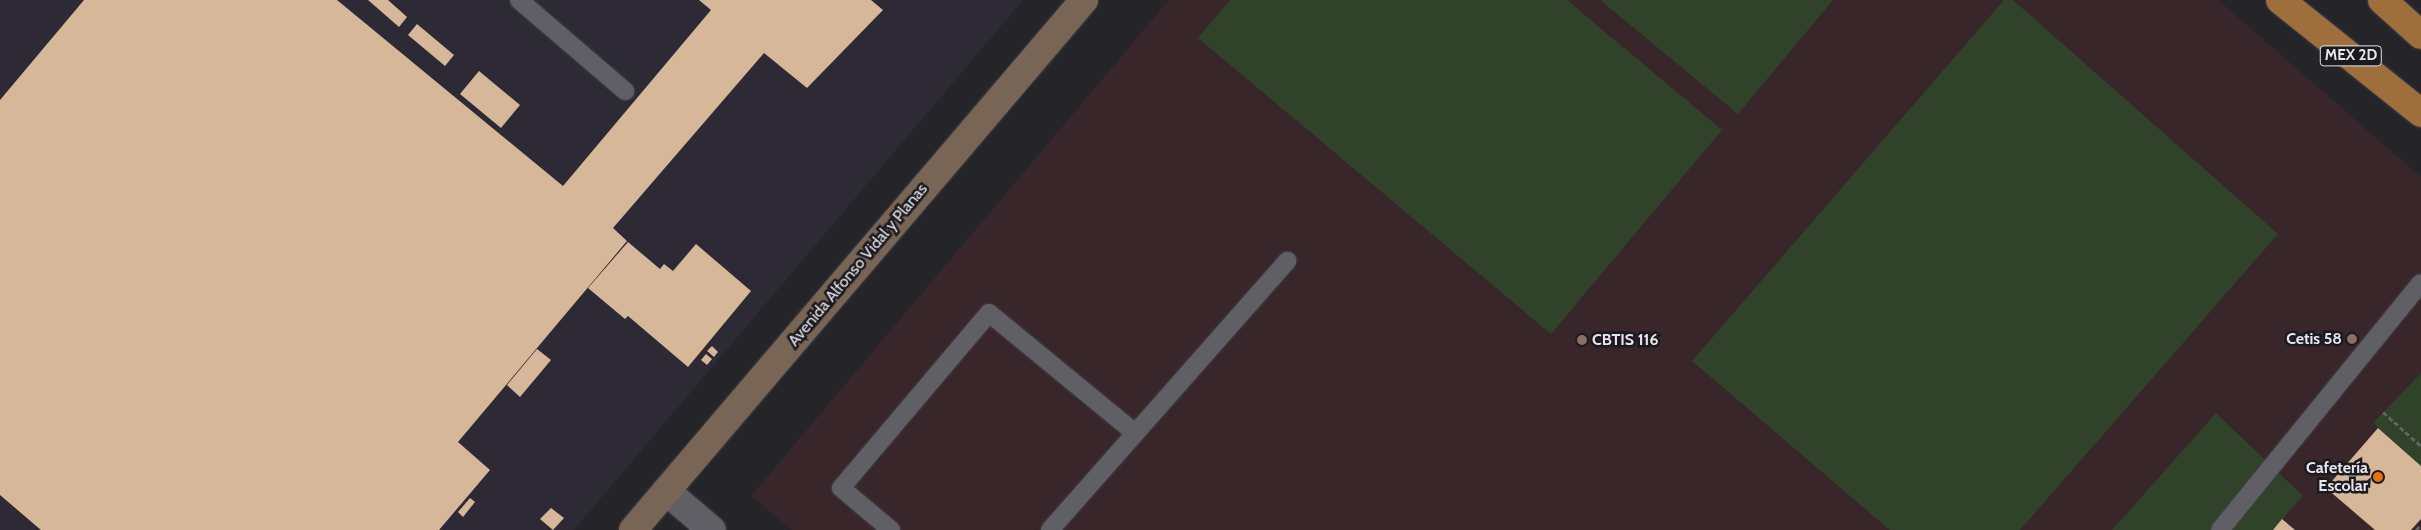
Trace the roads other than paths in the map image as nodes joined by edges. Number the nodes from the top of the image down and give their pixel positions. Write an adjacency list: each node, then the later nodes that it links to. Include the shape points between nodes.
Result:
1 (519, 0): 6 (lane)
2 (1084, 0): 11 (main road, Avenida Alfonso Vidal y Planas)
3 (2280, 0): 7 (highway, MEX 2D)
4 (2382, 0): 5 (highway)
5 (2421, 35)
6 (625, 91)
7 (2421, 112)
8 (1287, 261): 10 (lane)
9 (2421, 283): 16 (lane)
10 (1135, 433): 14 (lane, via 989,313 841,488); 15 (lane)
11 (666, 491): 12 (main road, Avenida Alfonso Vidal y Planas); 13 (street)
12 (633, 530)
13 (712, 530)
14 (892, 530)
15 (1050, 530)
16 (2220, 530)

